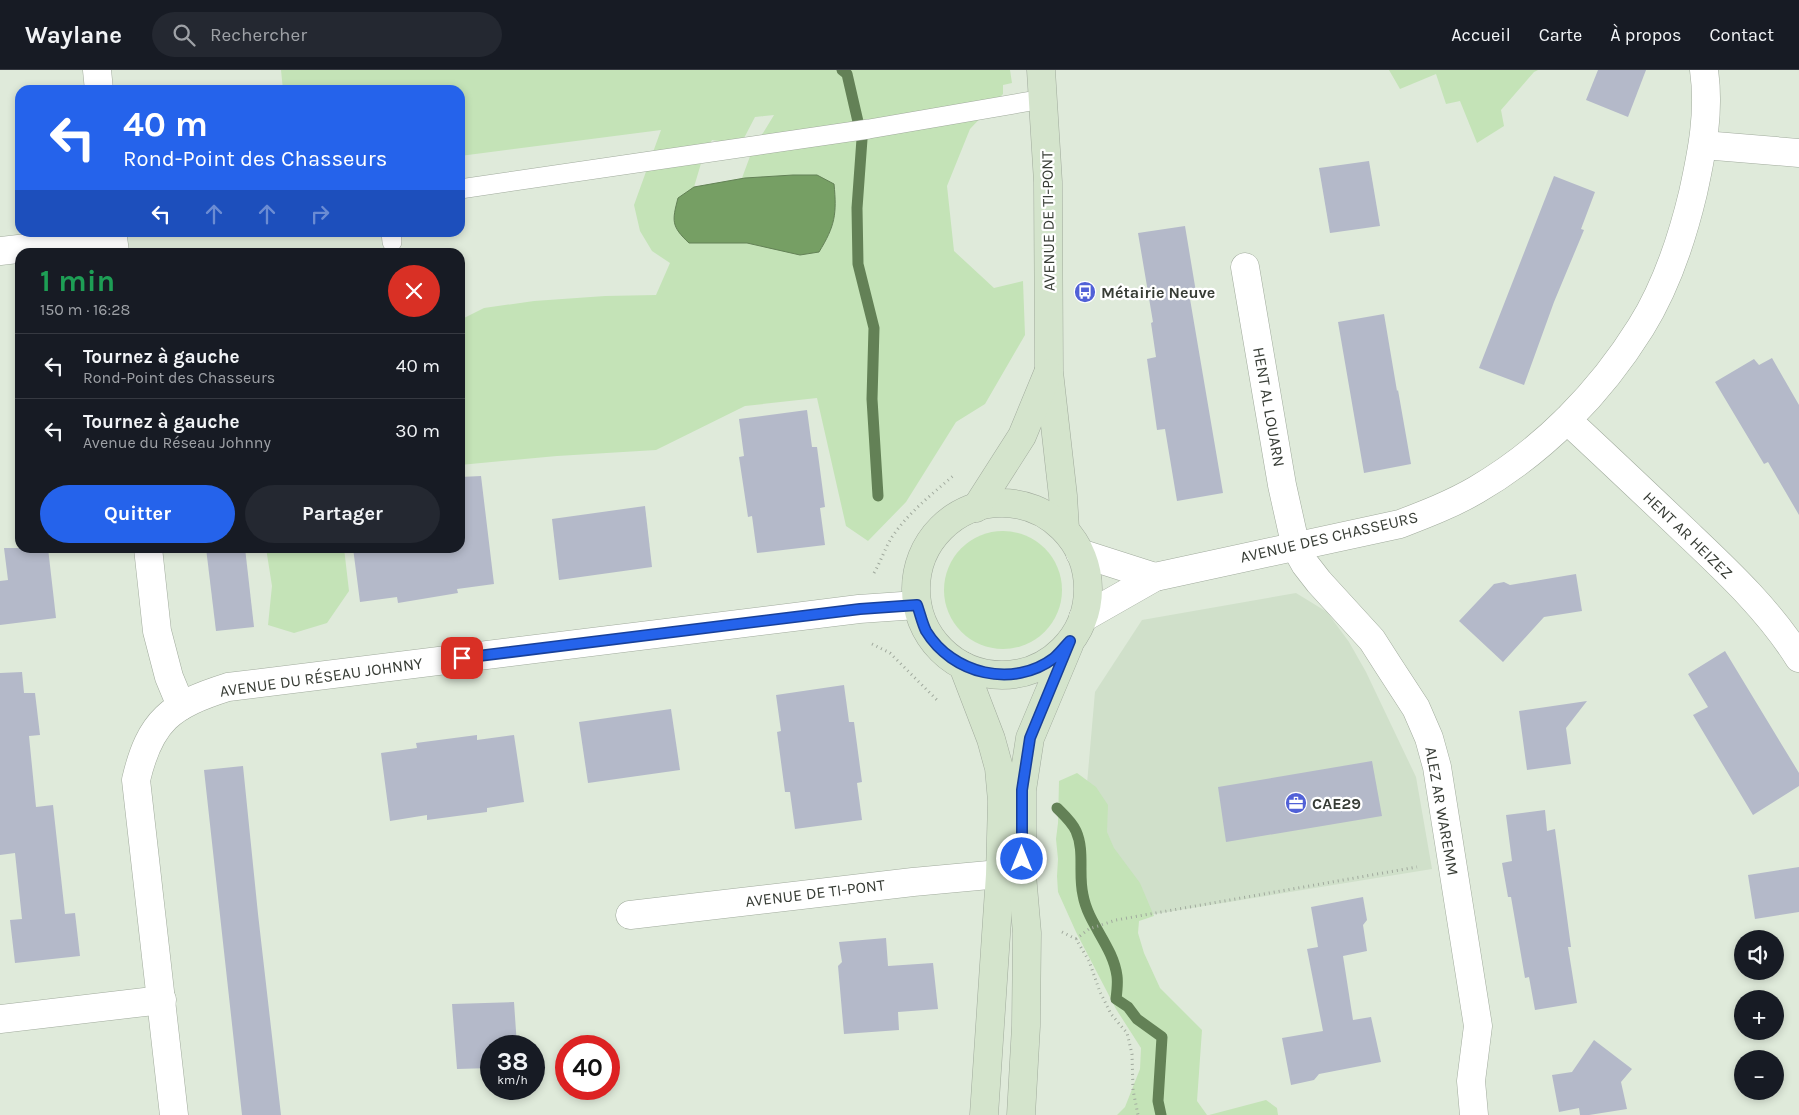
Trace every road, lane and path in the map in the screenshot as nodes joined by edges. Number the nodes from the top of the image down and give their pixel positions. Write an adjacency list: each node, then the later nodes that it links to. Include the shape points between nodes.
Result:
1 (97, 70): 4 (street)
2 (1041, 70): 5 (street, AVENUE DE TI-PONT)
3 (1704, 70): 6 (street, AVENUE DES CHASSEURS)
4 (98, 85)
5 (1043, 99): 8 (lane, via 860,130); 14 (street, AVENUE DE TI-PONT, via 1048,182)
6 (1704, 145): 7 (street); 15 (street, AVENUE DES CHASSEURS, via 1690,206 1662,286 1624,352)
7 (1799, 153)
8 (465, 188)
9 (114, 241): 10 (street)
10 (34, 248)
11 (15, 250): 12 (street)
12 (0, 251)
13 (1245, 267): 18 (street, HENT AL LOUARN, via 1282,485)
14 (1049, 372): 16 (street, AVENUE DE TI-PONT, via 1022,436); 17 (street, AVENUE DE TI-PONT)
15 (1567, 420): 18 (street, AVENUE DES CHASSEURS, via 1506,470 1475,491 1433,511 1400,524); 24 (street, HENT AR HEIZEZ, via 1759,604)
16 (976, 508): 17 (street, via 1003,502 1023,504 1042,512); 22 (street, via 962,512 944,524 930,541 920,562 916,583)
17 (1065, 529): 20 (street)
18 (1296, 548): 21 (street, AVENUE DES CHASSEURS); 27 (street, ALEZ AR WAREMM, via 1319,582 1372,640 1416,708 1437,767)
19 (149, 553): 26 (street, via 158,631 169,677)
20 (1080, 553): 21 (street); 23 (street, via 1087,574 1088,596)
21 (1156, 577): 23 (street, AVENUE DES CHASSEURS)
22 (917, 605): 25 (street, via 926,630 942,651); 26 (street, AVENUE DU RÉSEAU JOHNNY, via 228,687)
23 (1077, 630): 25 (street, via 1054,658 1032,669 1009,675); 28 (street, via 1030,738)
24 (1799, 658)
25 (963, 666): 28 (street, via 999,768)
26 (181, 706): 32 (street, AVENUE DU RÉSEAU JOHNNY, via 151,734 136,780)
27 (1452, 861): 30 (path, via 1116,920 1089,929); 38 (street, ALEZ AR WAREMM, via 1478,1026 1471,1081)
28 (1011, 875): 29 (street, AVENUE DE TI-PONT, via 912,882); 35 (street); 36 (street, via 1027,942)
29 (630, 915)
30 (1076, 939): 31 (path, via 1060,931); 37 (path, via 1111,1014 1127,1033)
31 (1060, 941)
32 (162, 1000): 33 (street); 34 (street, AVENUE DU RÉSEAU JOHNNY)
33 (0, 1019)
34 (174, 1115)
35 (984, 1115)
36 (1021, 1115)
37 (1138, 1115)
38 (1474, 1115)

